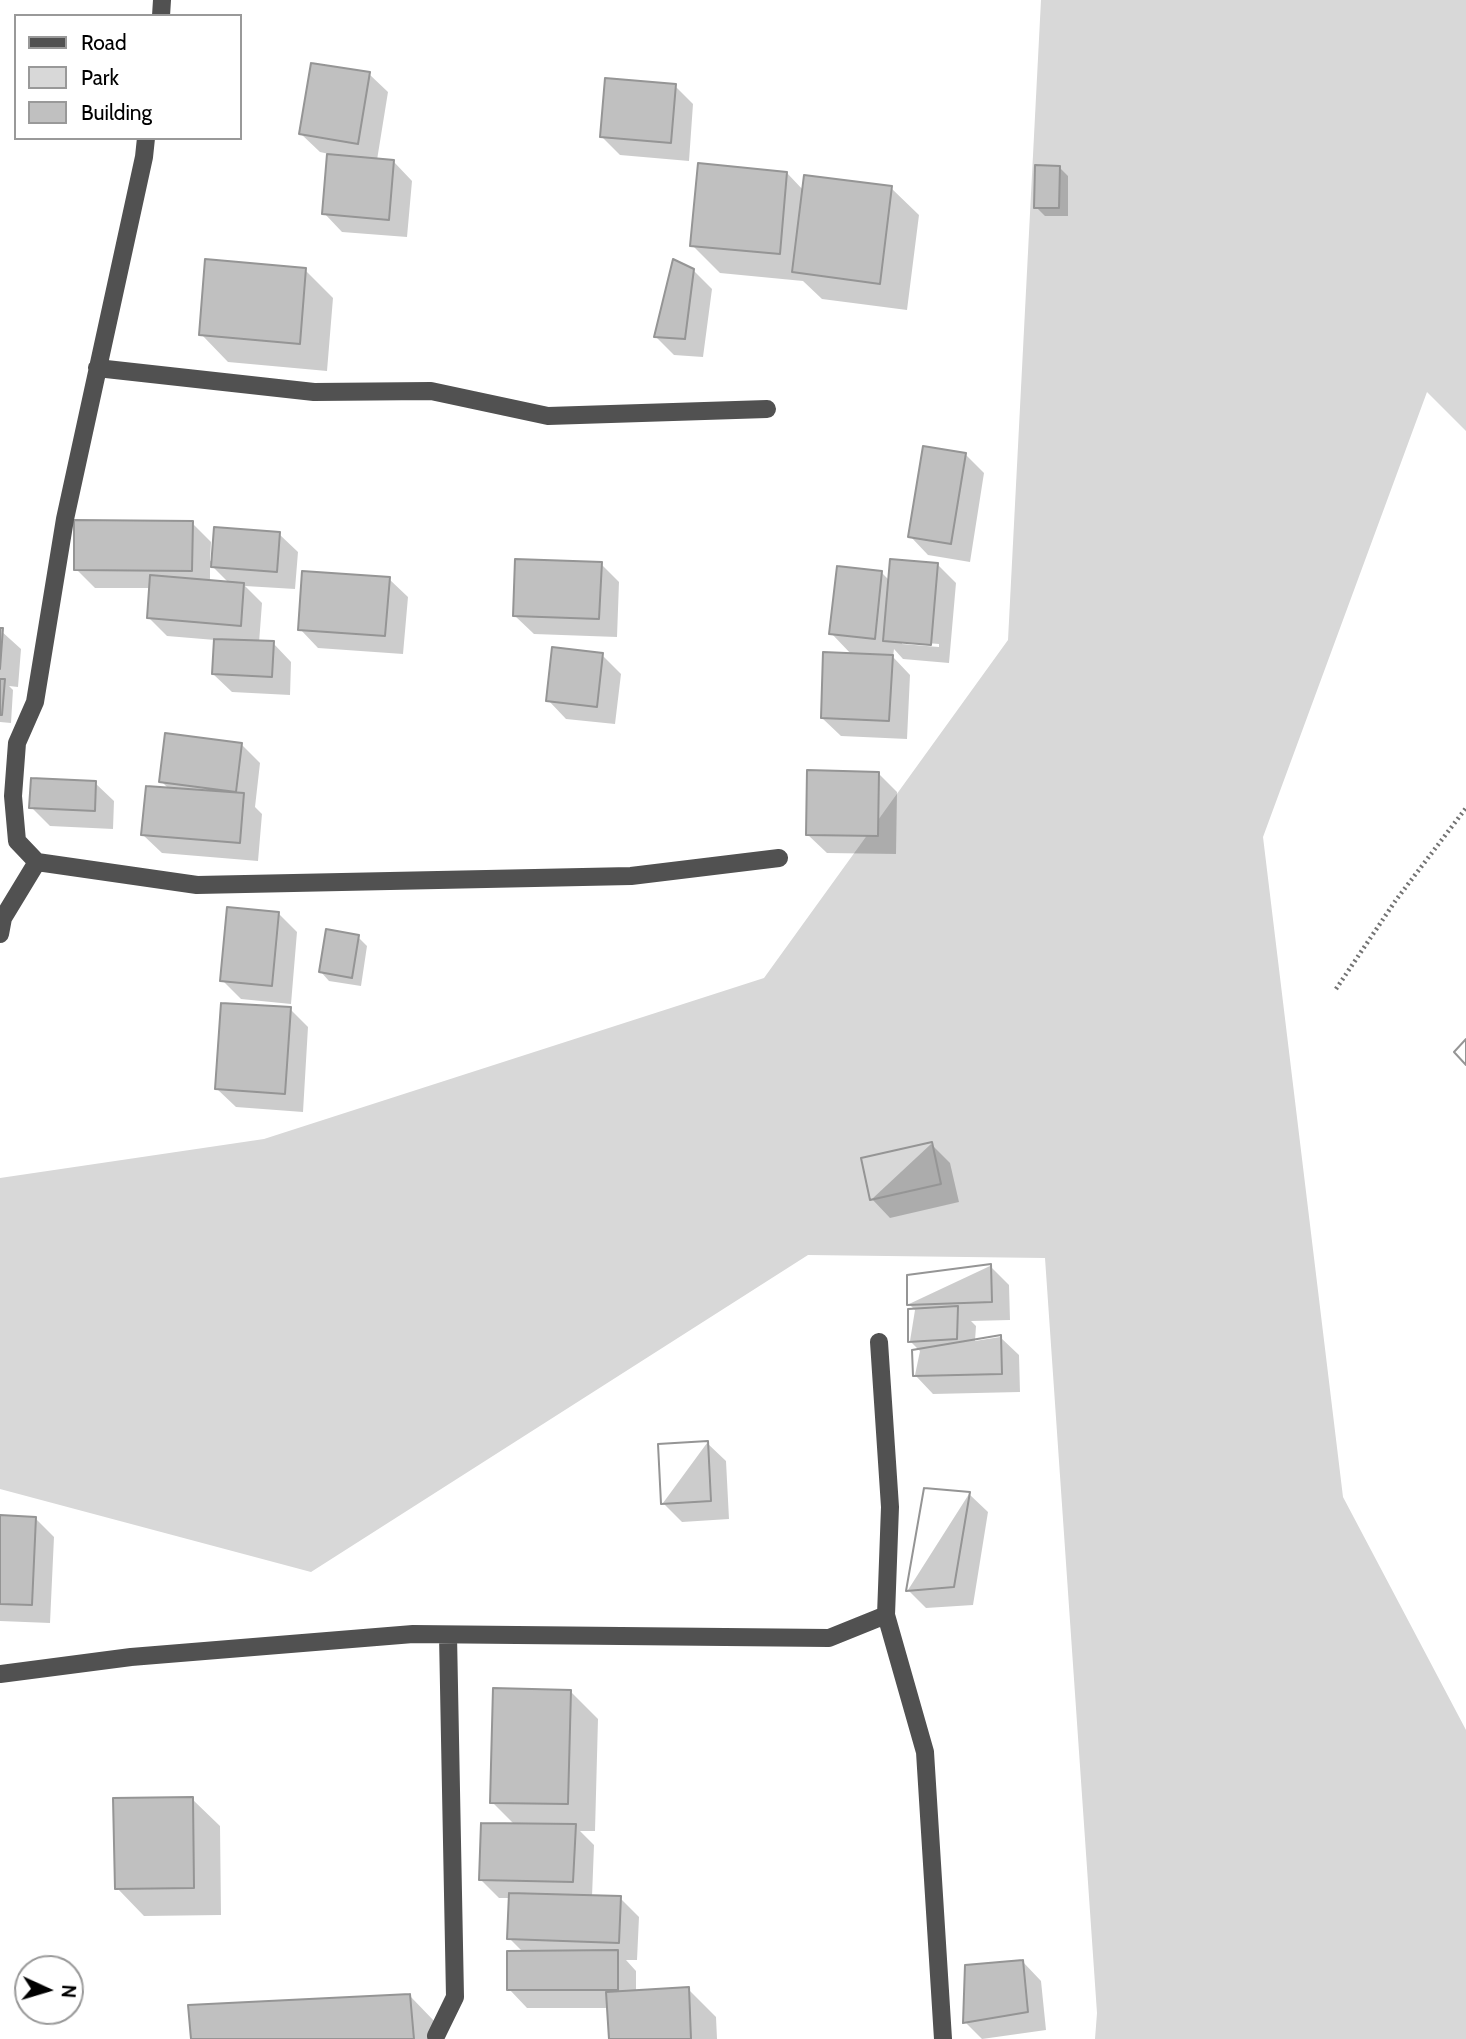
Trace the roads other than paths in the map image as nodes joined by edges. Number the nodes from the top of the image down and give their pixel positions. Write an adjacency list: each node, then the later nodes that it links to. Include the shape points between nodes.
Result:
1 (146, 140): 2 (street)
2 (97, 368): 3 (street, via 314,392 431,391 548,416); 5 (street, via 65,519 35,702 17,743 13,796 17,841)
3 (767, 409)
4 (779, 858): 5 (street, via 631,876 197,885)
5 (37, 862): 6 (street, via 3,918)
6 (0, 934)
7 (878, 1342): 8 (street, via 890,1507)
8 (886, 1615): 9 (street, via 829,1638); 12 (street, via 925,1752)
9 (448, 1634): 10 (street, via 131,1657); 11 (street, via 455,1997)
10 (0, 1674)
11 (436, 2036)
12 (943, 2039)

